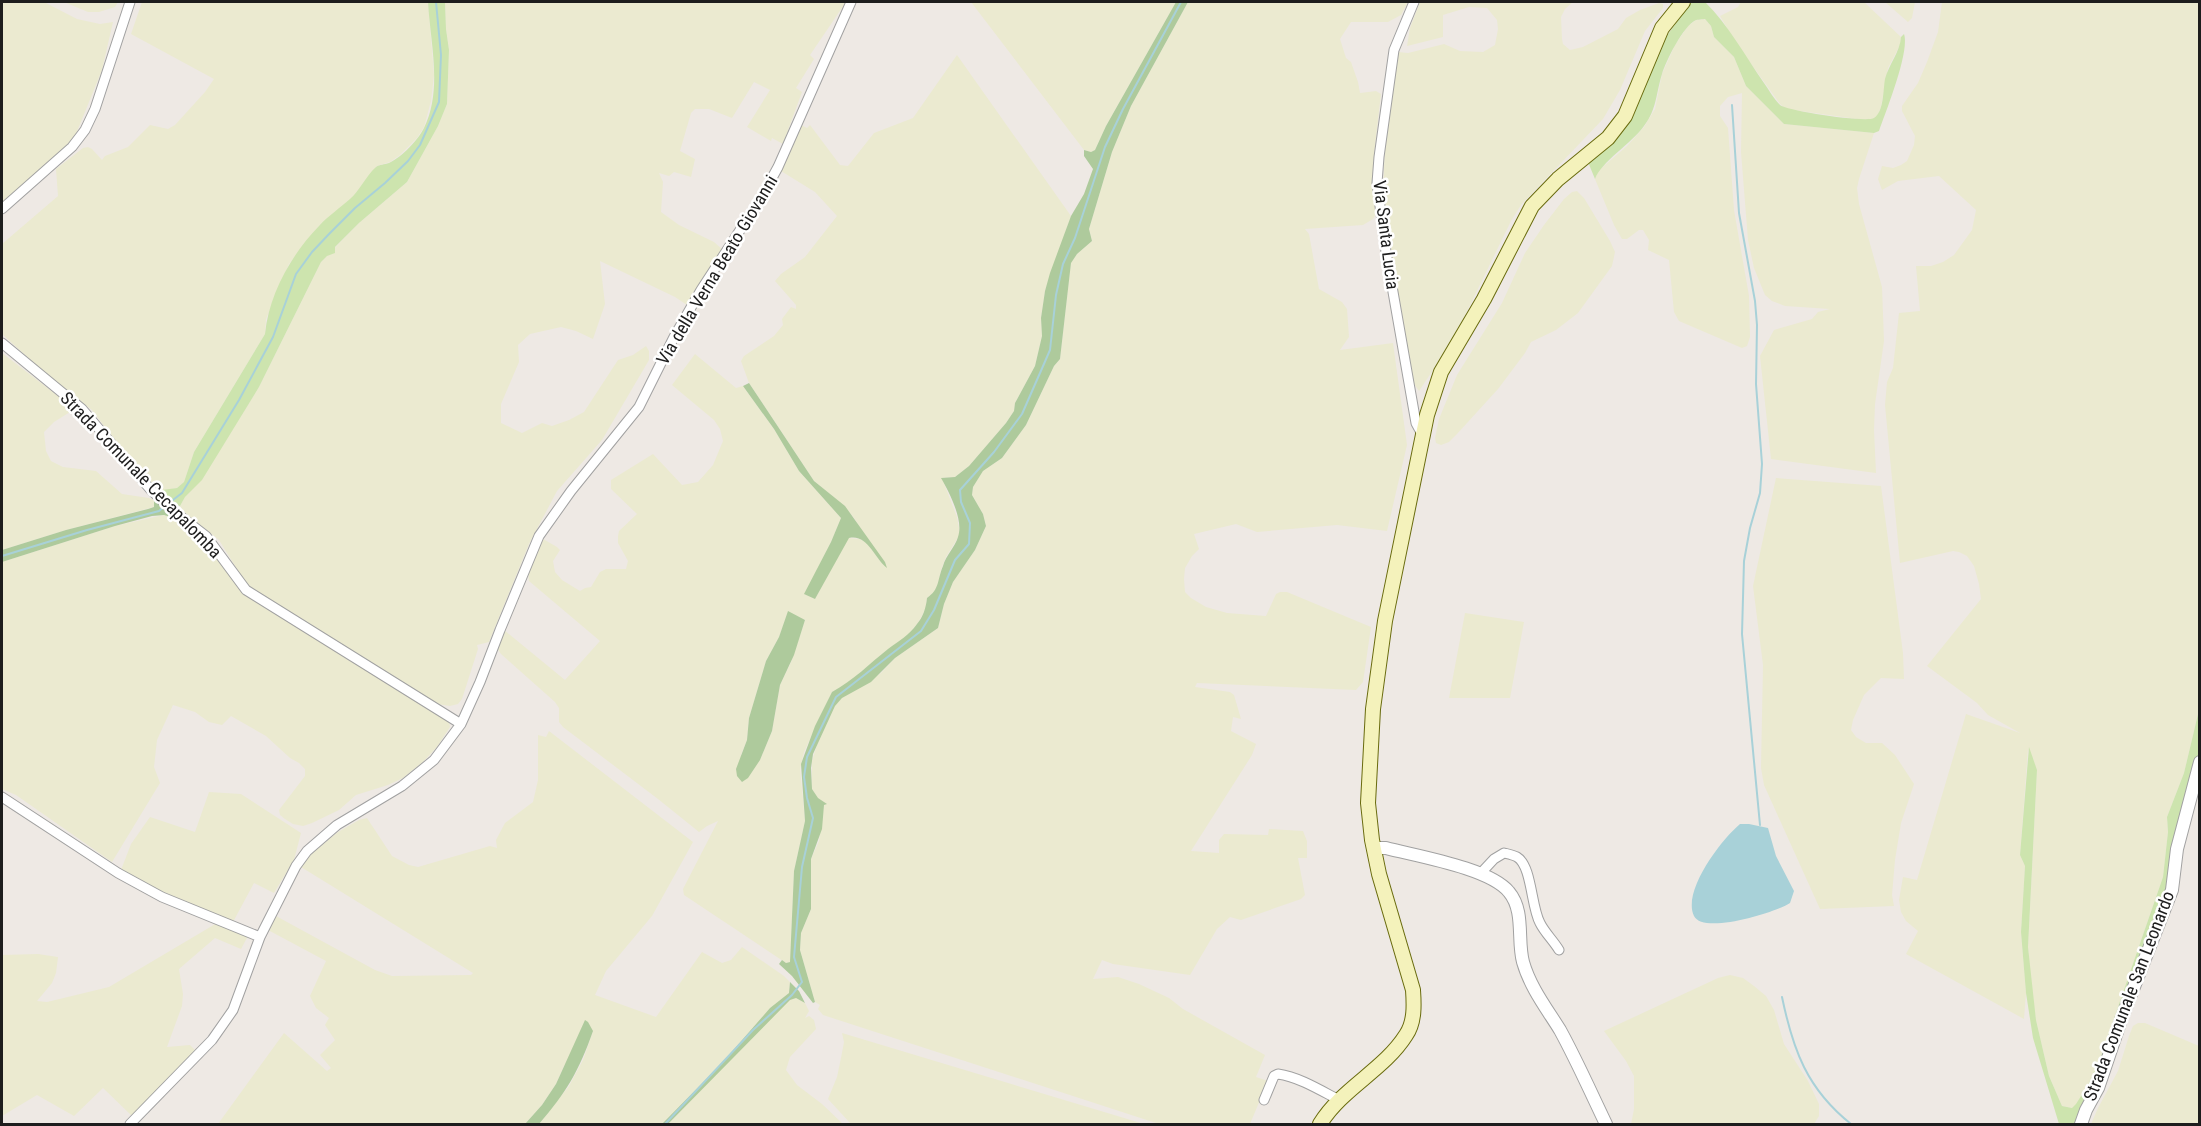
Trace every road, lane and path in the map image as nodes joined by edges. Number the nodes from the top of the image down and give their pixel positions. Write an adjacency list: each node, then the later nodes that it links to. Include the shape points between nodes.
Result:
1 (130, 2): 5 (street, via 85,130 72,147)
2 (851, 2): 8 (street, Via della Verna Beato Giovanni, via 778,167 700,290 639,407 539,536)
3 (1414, 2): 7 (street, Via Santa Lucia, via 1394,50 1377,183 1416,423)
4 (1683, 2): 7 (main road, via 1662,28 1625,116 1608,138 1542,194 1522,223 1441,372)
5 (2, 209)
6 (2, 343): 8 (street, Strada Comunale Cecapalomba, via 82,409 150,489 206,536 246,590)
7 (1422, 434): 11 (main road, via 1385,621 1373,709 1368,803)
8 (461, 724): 13 (street, Via della Verna Beato Giovanni, via 434,760 410,780 337,825 307,851)
9 (2199, 762): 20 (street, Strada Comunale San Leonardo, via 2177,849 2172,890)
10 (2, 797): 13 (street, via 162,897)
11 (1374, 848): 12 (street); 16 (main road, via 1413,990 1414,1007 1407,1035)
12 (1480, 874): 14 (street, via 1504,853 1519,858 1525,866 1540,925); 19 (street, via 1509,891 1515,902 1527,975 1575,1058)
13 (260, 937): 17 (street, Via della Verna Beato Giovanni, via 233,1010 212,1040)
14 (1559, 950)
15 (1264, 1100): 16 (street, via 1278,1074)
16 (1339, 1100): 18 (main road)
17 (130, 1125)
18 (1320, 1125)
19 (1606, 1125)
20 (2081, 1125)

